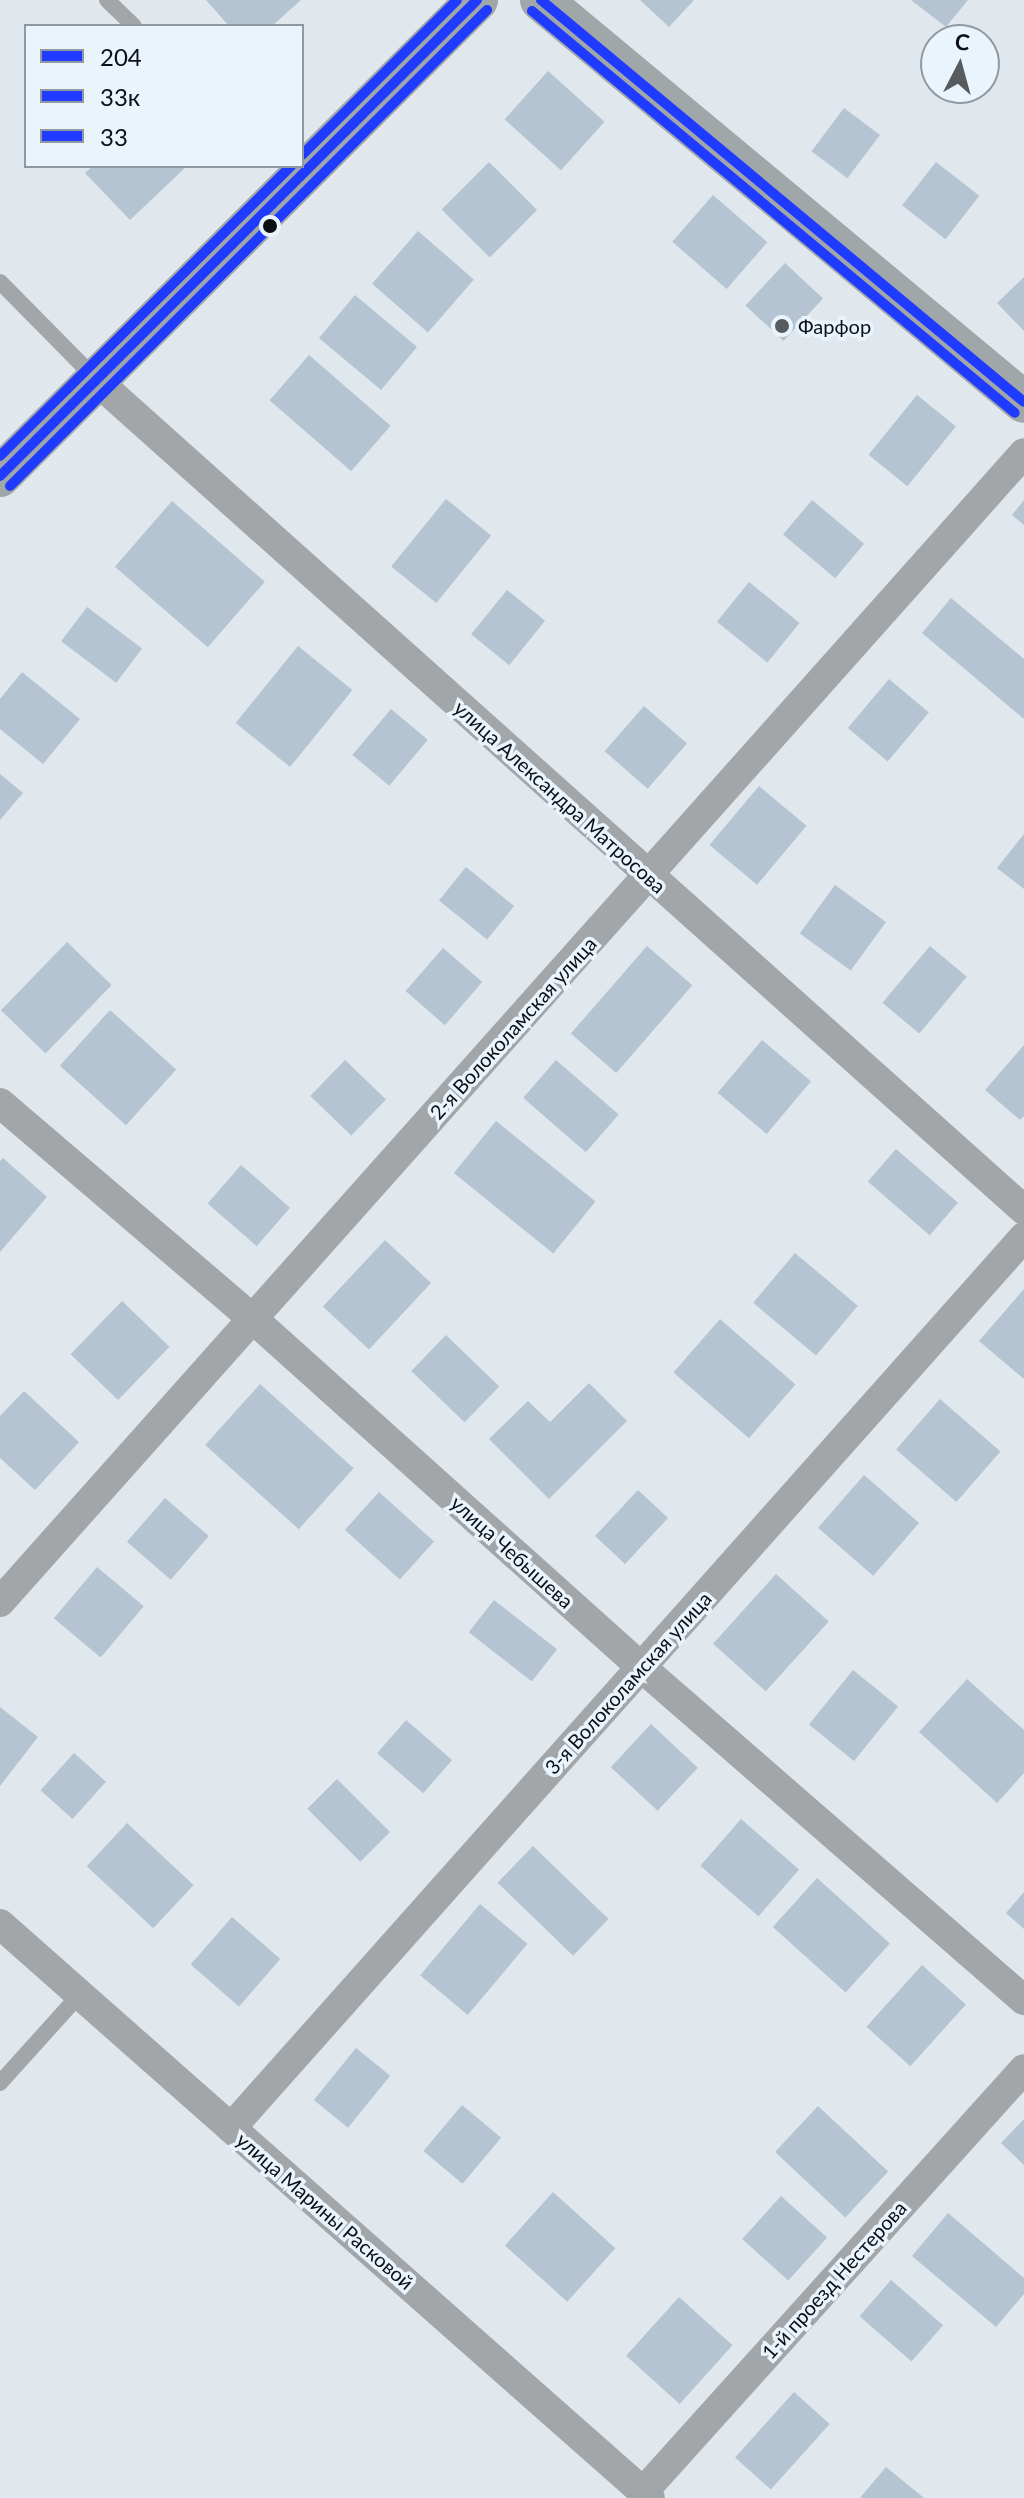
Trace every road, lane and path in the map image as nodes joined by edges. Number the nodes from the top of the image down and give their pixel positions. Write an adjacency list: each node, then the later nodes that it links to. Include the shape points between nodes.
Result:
1 (107, 0): 4 (lane)
2 (477, 0): 5 (main road)
3 (541, 0): 9 (main road)
4 (132, 24)
5 (304, 160)
6 (289, 174): 8 (main road)
7 (0, 282): 8 (lane)
8 (98, 382): 11 (main road); 12 (street, улица Александра Матросова)
9 (1024, 402)
10 (1024, 453): 12 (street, 2-я Волоколамская улица)
11 (0, 476)
12 (648, 876): 14 (street, улица Александра Матросова); 16 (street, 2-я Волоколамская улица)
13 (0, 1103): 16 (street, улица Чебышева)
14 (1024, 1210)
15 (1024, 1237): 18 (street, 3-я Волоколамская улица)
16 (253, 1319): 17 (street, 2-я Волоколамская улица); 18 (street, улица Чебышева)
17 (0, 1602)
18 (641, 1667): 21 (street, улица Чебышева); 24 (street, 3-я Волоколамская улица)
19 (0, 1924): 20 (street, улица Марины Расковой)
20 (80, 1994): 23 (lane); 24 (street, улица Марины Расковой)
21 (1024, 2000)
22 (1024, 2069): 25 (street, 1-й проезд Нестерова)
23 (0, 2083)
24 (231, 2128): 25 (street, улица Марины Расковой)
25 (647, 2495)

